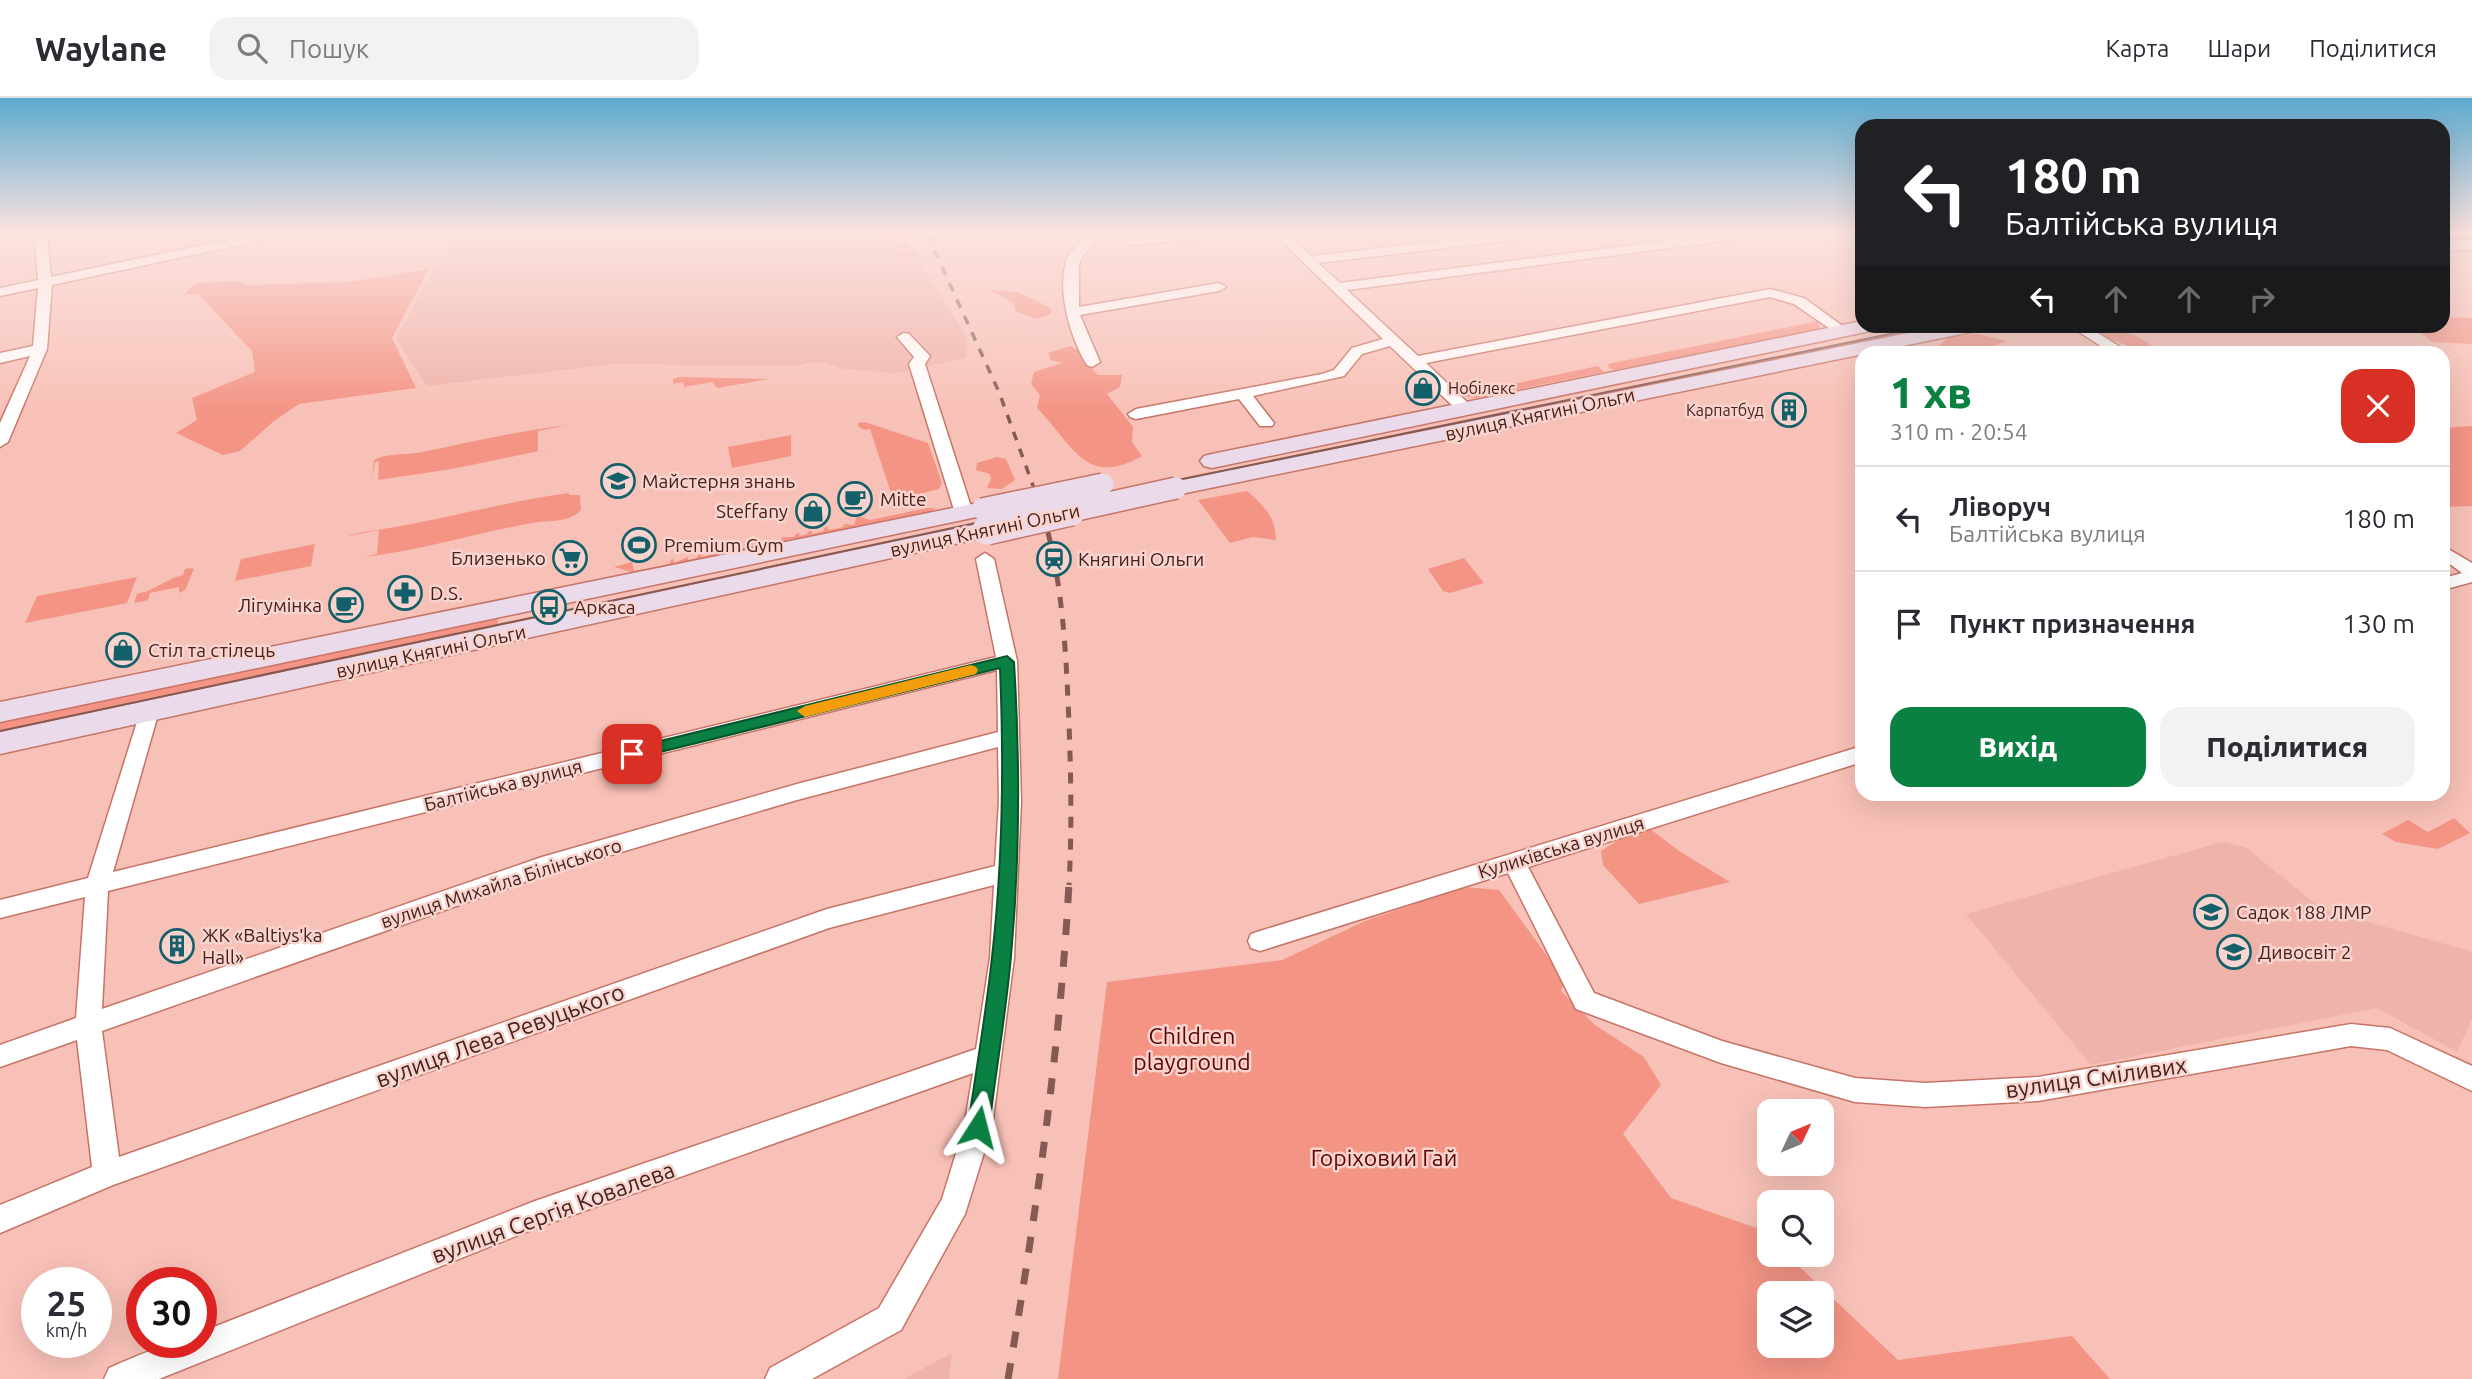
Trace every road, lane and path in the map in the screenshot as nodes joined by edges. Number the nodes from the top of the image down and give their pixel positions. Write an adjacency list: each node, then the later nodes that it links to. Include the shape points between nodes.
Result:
1 (44, 294): 17 (street)
2 (1072, 294): 7 (street)
3 (1184, 294): 7 (street)
4 (1346, 294): 13 (street)
5 (1766, 294): 21 (street)
6 (1787, 294): 9 (street)
7 (1072, 312): 22 (street)
8 (1855, 328): 9 (main road, вулиця Княгині Ольги)
9 (1841, 330): 14 (main road, вулиця Княгині Ольги)
10 (1936, 333): 15 (main road, вулиця Княгині Ольги)
11 (2089, 333): 16 (street)
12 (904, 337): 29 (street, via 922,356 917,364)
13 (1393, 341): 21 (street); 23 (street, via 1357,351 1339,373)
14 (1780, 343): 20 (main road); 24 (main road, вулиця Княгині Ольги)
15 (1872, 346)
16 (2111, 346)
17 (40, 349): 19 (street); 27 (street)
18 (1855, 349): 20 (main road, вулиця Княгині Ольги)
19 (0, 358)
20 (1803, 360): 28 (main road, вулиця Княгині Ольги)
21 (1414, 361): 24 (street)
22 (1092, 362)
23 (1244, 395): 25 (street); 26 (street)
24 (1463, 407): 28 (main road, вулиця Княгині Ольги)
25 (1136, 414)
26 (1266, 423)
27 (1, 437)
28 (1172, 479): 29 (main road, вулиця Княгині Ольги, bridge)
29 (978, 517): 35 (main road, вулиця Княгині Ольги); 36 (main road, вулиця Княгині Ольги)
30 (2450, 556): 32 (street)
31 (985, 559): 34 (street)
32 (2472, 573): 33 (street)
33 (2450, 581)
34 (1007, 662): 37 (street); 42 (street, Балтійська вулиця)
35 (149, 711): 38 (main road, вулиця Княгині Ольги); 42 (street)
36 (0, 712)
37 (1010, 736): 41 (street); 45 (street, вулиця Михайла Білінського, via 542,866)
38 (0, 743)
39 (1855, 756): 40 (street, Куликівська вулиця)
40 (1514, 861): 44 (street, Куликівська вулиця); 48 (street, вулиця Сміливих, via 1585,1001 1721,1052 1855,1090 1925,1095 2038,1089 2351,1035 2390,1039)
41 (1008, 872): 47 (street); 49 (street, вулиця Лева Ревуцького, via 827,919)
42 (97, 886): 43 (street, Балтійська вулиця); 45 (street)
43 (0, 909)
44 (1260, 941)
45 (88, 1025): 46 (street, вулиця Михайла Білінського); 49 (street)
46 (0, 1056)
47 (989, 1056): 51 (street, вулиця Сергія Ковалева, via 535,1215); 52 (street, via 978,1127 955,1203 890,1319)
48 (2472, 1079)
49 (107, 1174): 50 (street, вулиця Лева Ревуцького)
50 (0, 1219)
51 (120, 1379)
52 (781, 1379)

